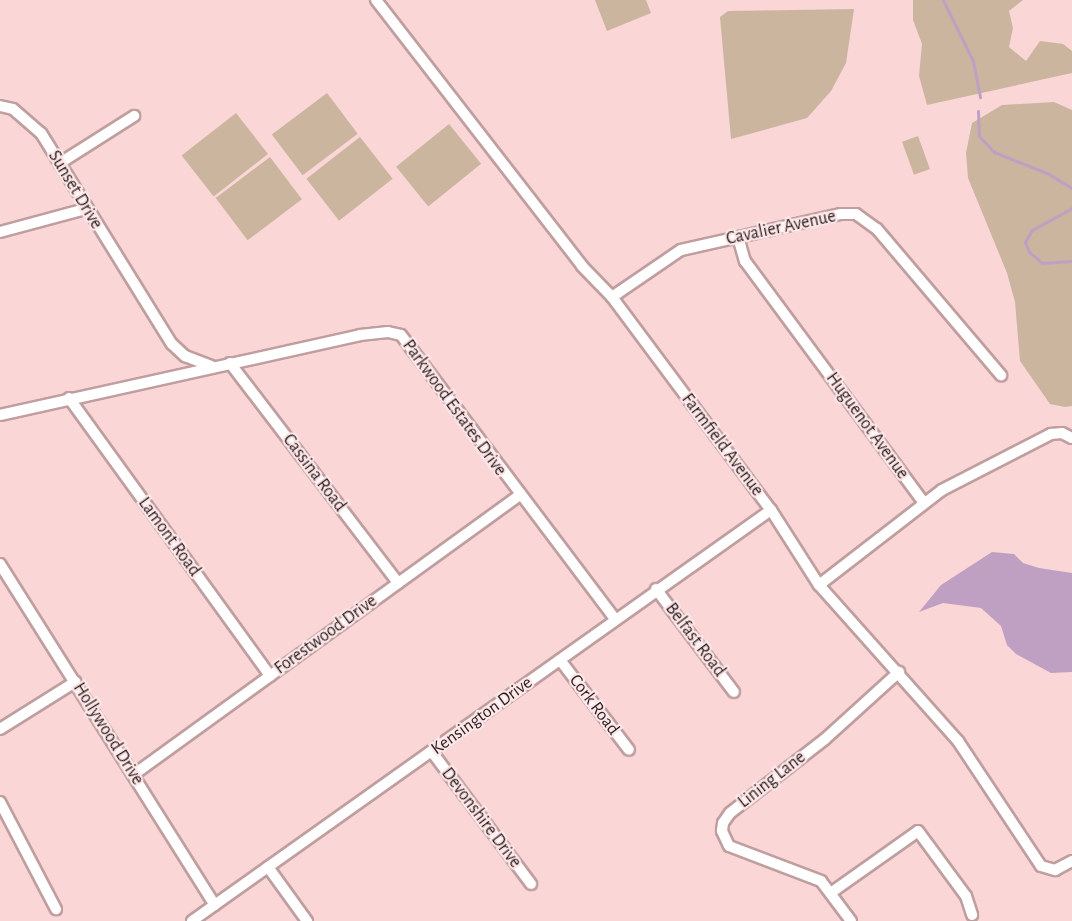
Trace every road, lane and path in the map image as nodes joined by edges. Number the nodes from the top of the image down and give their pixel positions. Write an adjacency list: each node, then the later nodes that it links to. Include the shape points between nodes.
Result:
1 (376, 0): 8 (street, Farmfield Avenue, via 582,266)
2 (0, 106): 4 (street, Sunset Drive, via 13,109 31,122)
3 (134, 116): 4 (street)
4 (60, 163): 5 (street, Sunset Drive)
5 (86, 209): 6 (street); 10 (street, Sunset Drive, via 172,344 185,356)
6 (0, 232)
7 (738, 237): 8 (street, Cavalier Avenue, via 668,256); 11 (street, Cavalier Avenue, via 840,214 856,214 869,221); 16 (street, Huguenot Avenue, via 745,261)
8 (612, 297): 17 (street, Farmfield Avenue)
9 (230, 363): 10 (street); 15 (street, Parkwood Estates Drive, via 360,335 401,335); 19 (street, Cassina Road)
10 (214, 366): 12 (street)
11 (1000, 375)
12 (69, 398): 13 (street); 25 (street, Lamont Road)
13 (0, 415)
14 (1072, 438): 16 (street, via 1062,433 1051,434)
15 (519, 496): 19 (street, Forestwood Drive); 22 (street, Parkwood Estates Drive)
16 (924, 503): 20 (street)
17 (771, 510): 20 (street, Farmfield Avenue); 21 (street, Kensington Drive)
18 (0, 564): 26 (street, Hollywood Drive)
19 (398, 583): 25 (street, Forestwood Drive)
20 (819, 585): 24 (street, Farmfield Avenue)
21 (656, 589): 22 (street, Kensington Drive); 27 (street, Belfast Road)
22 (615, 618): 23 (street, Kensington Drive)
23 (560, 660): 29 (street, Cork Road); 30 (street, Kensington Drive)
24 (899, 672): 33 (street, Farmfield Avenue, via 958,741 1041,866 1055,870); 36 (street, Lining Lane, via 825,739 730,813 723,823 729,846 821,880)
25 (270, 676): 31 (street, Forestwood Drive)
26 (75, 682): 28 (street); 31 (street, Hollywood Drive)
27 (734, 692)
28 (0, 729)
29 (629, 750)
30 (432, 752): 34 (street, Kensington Drive); 35 (street, Devonshire Drive)
31 (133, 775): 37 (street, Hollywood Drive)
32 (0, 802): 38 (street)
33 (1072, 861)
34 (268, 867): 37 (street, Kensington Drive); 41 (street)
35 (531, 884)
36 (832, 892): 39 (street, via 918,831 966,896); 42 (street, Lining Lane)
37 (215, 905): 40 (street, Kensington Drive)
38 (56, 909)
39 (972, 915)
40 (192, 921)
41 (307, 921)
42 (851, 921)

